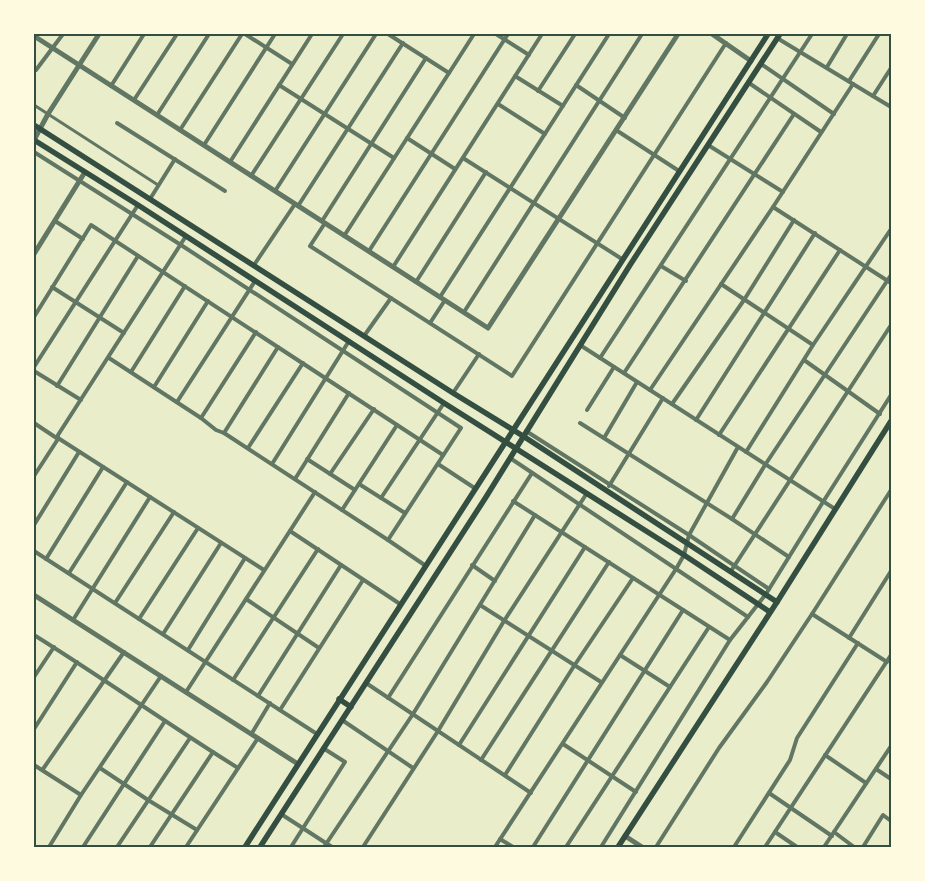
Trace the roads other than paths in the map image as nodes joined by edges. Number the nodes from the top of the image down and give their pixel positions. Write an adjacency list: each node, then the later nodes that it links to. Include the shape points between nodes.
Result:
1 (63, 34): 30 (street)
2 (99, 34): 38 (street)
3 (144, 34): 49 (street)
4 (177, 34): 54 (street)
5 (209, 34): 64 (street)
6 (244, 34): 31 (street); 71 (street)
7 (275, 34): 31 (street)
8 (312, 34): 36 (street)
9 (342, 34): 53 (street)
10 (376, 34): 61 (street)
11 (388, 34): 28 (street)
12 (474, 34): 42 (street)
13 (496, 34): 27 (street)
14 (508, 34): 27 (street)
15 (542, 34): 33 (street)
16 (574, 34): 50 (street)
17 (609, 34): 48 (street)
18 (642, 34): 55 (street)
19 (678, 34): 65 (street)
20 (712, 34): 29 (street)
21 (768, 34): 35 (main road)
22 (812, 34): 32 (street)
23 (847, 34): 39 (street)
24 (879, 34): 45 (street)
25 (34, 36): 30 (street)
26 (779, 36): 32 (street); 37 (main road)
27 (504, 40): 33 (street); 81 (street)
28 (403, 43): 34 (street); 70 (street)
29 (726, 43): 35 (street); 82 (street)
30 (53, 48): 38 (street); 40 (street, via 36,70)
31 (266, 48): 36 (street); 78 (street)
32 (800, 51): 39 (street); 44 (street)
33 (529, 55): 43 (street)
34 (426, 58): 42 (street); 77 (street)
35 (751, 60): 66 (main road)
36 (292, 64): 47 (street)
37 (761, 64): 44 (street); 46 (main road)
38 (79, 65): 49 (street); 60 (street)
39 (826, 67): 45 (street)
40 (34, 68)
41 (891, 68): 51 (street)
42 (448, 73): 75 (street)
43 (516, 76): 50 (street); 56 (street)
44 (782, 78): 52 (street); 63 (street)
45 (851, 82): 51 (street); 63 (street)
46 (749, 83): 52 (street); 68 (main road)
47 (279, 85): 53 (street); 87 (street)
48 (576, 85): 55 (street); 58 (street)
49 (111, 86): 54 (street)
50 (538, 90): 58 (street)
51 (873, 96): 59 (street)
52 (770, 97): 62 (street); 86 (street)
53 (301, 99): 61 (street); 93 (street)
54 (134, 100): 64 (street)
55 (600, 100): 65 (street); 101 (street)
56 (498, 104): 74 (street); 84 (street)
57 (34, 105): 60 (street)
58 (563, 106): 74 (street)
59 (891, 107)
60 (48, 114): 69 (street); 95 (street)
61 (325, 114): 70 (street); 98 (street)
62 (794, 114): 73 (street); 92 (street)
63 (834, 114): 73 (street)
64 (157, 115): 71 (street)
65 (625, 118): 72 (street)
66 (714, 118): 68 (main road); 89 (main road)
67 (117, 123): 85 (street)
68 (722, 123): 79 (main road)
69 (37, 127): 76 (street); 100 (main road)
70 (348, 129): 77 (street); 103 (street)
71 (180, 130): 78 (street)
72 (616, 130): 82 (street); 106 (street)
73 (822, 132): 99 (street)
74 (545, 134): 96 (street)
75 (407, 138): 81 (street); 83 (street)
76 (34, 140): 90 (main road)
77 (371, 144): 83 (street); 109 (street)
78 (204, 145): 87 (street)
79 (708, 145): 86 (street); 154 (main road)
80 (34, 152): 94 (street)
81 (431, 154): 88 (street); 119 (street)
82 (654, 154): 89 (street); 116 (street)
83 (394, 158): 113 (street)
84 (463, 158): 88 (street); 91 (street)
85 (175, 159): 95 (street); 97 (street)
86 (730, 159): 92 (street); 124 (street)
87 (230, 162): 93 (street)
88 (456, 170): 125 (street)
89 (679, 171): 122 (main road)
90 (85, 172): 94 (street); 102 (main road)
91 (486, 172): 96 (street); 131 (street)
92 (755, 174): 99 (street); 130 (street)
93 (252, 176): 98 (street)
94 (79, 181): 105 (street); 108 (street)
95 (158, 185): 100 (street)
96 (510, 188): 101 (street); 138 (street)
97 (226, 191)
98 (275, 191): 103 (street)
99 (783, 192): 104 (street)
100 (150, 199): 123 (main road)
101 (534, 203): 106 (street); 142 (street)
102 (138, 205): 105 (street); 112 (main road)
103 (296, 205): 109 (street); 123 (street)
104 (773, 207): 107 (street); 133 (street)
105 (132, 215): 115 (street); 117 (street)
106 (559, 220): 116 (street); 142 (street, via 491,327 486,328)
107 (794, 220): 111 (street); 139 (street)
108 (55, 221): 114 (street); 120 (street)
109 (323, 222): 113 (street); 137 (street, via 310,246)
110 (891, 229): 126 (street)
111 (815, 233): 118 (street); 143 (street)
112 (186, 236): 117 (street); 129 (main road)
113 (344, 236): 119 (street)
114 (83, 239): 115 (street, via 92,226); 135 (street)
115 (116, 241): 121 (street); 141 (street)
116 (597, 244): 122 (street); 158 (street, via 512,376)
117 (181, 245): 127 (street); 136 (street)
118 (840, 250): 126 (street); 149 (street)
119 (369, 251): 125 (street)
120 (34, 254)
121 (138, 256): 127 (street); 145 (street)
122 (622, 259): 192 (main road)
123 (254, 266): 152 (main road)
124 (661, 266): 130 (street); 160 (street)
125 (393, 267): 131 (street)
126 (866, 267): 132 (street); 155 (street)
127 (163, 272): 134 (street); 151 (street)
128 (891, 275): 132 (street)
129 (255, 281): 136 (street); 153 (main road)
130 (686, 281): 166 (street)
131 (416, 282): 138 (street)
132 (890, 282): 167 (street)
133 (721, 284): 139 (street); 172 (street)
134 (185, 286): 140 (street); 165 (street)
135 (52, 287): 141 (street); 144 (street)
136 (249, 290): 146 (street); 157 (street)
137 (391, 298): 147 (street); 152 (street)
138 (442, 298): 142 (street); 147 (street)
139 (744, 300): 143 (street); 181 (street)
140 (208, 301): 146 (street); 171 (street)
141 (76, 302): 145 (street); 164 (street)
142 (464, 312)
143 (765, 313): 149 (street); 187 (street)
144 (34, 317)
145 (100, 317): 151 (street); 170 (street)
146 (232, 317): 150 (street); 179 (street)
147 (430, 323): 158 (street)
148 (891, 324): 173 (street)
149 (790, 330): 155 (street); 195 (street)
150 (256, 332): 156 (street); 186 (street)
151 (124, 333): 159 (street)
152 (364, 336): 175 (main road)
153 (349, 341): 157 (street); 180 (main road)
154 (580, 345): 160 (street); 194 (main road)
155 (813, 345): 161 (street)
156 (278, 347): 162 (street); 193 (street)
157 (343, 350): 168 (street); 184 (street)
158 (479, 354): 175 (street)
159 (109, 358): 165 (street); 178 (street)
160 (600, 358): 163 (street)
161 (804, 360): 167 (street); 204 (street)
162 (303, 363): 168 (street); 201 (street)
163 (614, 367): 166 (street); 183 (street)
164 (34, 369): 170 (street)
165 (131, 372): 171 (street)
166 (624, 374): 169 (street)
167 (825, 375): 173 (street); 211 (street)
168 (326, 378): 174 (street); 209 (street)
169 (637, 382): 172 (street); 197 (street)
170 (57, 386): 178 (street)
171 (154, 387): 179 (street)
172 (650, 390): 177 (street)
173 (848, 391): 185 (street); 217 (street)
174 (349, 393): 182 (street); 208 (street)
175 (453, 393): 192 (main road)
176 (891, 395): 185 (street)
177 (663, 398): 181 (street); 205 (street)
178 (81, 400): 196 (street)
179 (177, 402): 186 (street)
180 (444, 403): 184 (street); 199 (main road)
181 (672, 404): 187 (street)
182 (374, 409): 191 (street); 214 (street)
183 (587, 410)
184 (438, 412): 198 (street); 206 (street, via 461,428)
185 (880, 414): 229 (street)
186 (201, 418): 193 (street)
187 (696, 420): 195 (street)
188 (891, 421): 232 (main road)
189 (34, 423): 196 (street)
190 (580, 423): 197 (street)
191 (397, 424): 198 (street); 219 (street)
192 (514, 430): 194 (main road); 199 (main road)
193 (224, 433): 201 (street)
194 (525, 434): 202 (main road); 220 (main road)
195 (719, 435): 200 (street)
196 (58, 438): 203 (street); 215 (street)
197 (604, 438): 205 (street)
198 (419, 439): 206 (street); 227 (street)
199 (506, 442): 202 (main road); 221 (main road)
200 (738, 447): 204 (street); 230 (street)
201 (248, 448): 209 (street)
202 (516, 448): 207 (main road); 225 (main road)
203 (79, 452): 212 (street); 238 (street)
204 (746, 452): 211 (street)
205 (628, 454): 220 (street); 230 (street)
206 (443, 455): 210 (street)
207 (509, 458): 213 (street); 307 (main road)
208 (307, 459): 214 (street); 216 (street)
209 (272, 464): 216 (street)
210 (438, 464): 221 (street); 235 (street)
211 (765, 464): 217 (street); 237 (street)
212 (103, 467): 218 (street); 252 (street)
213 (532, 472): 228 (street); 231 (street)
214 (330, 474): 222 (street)
215 (34, 476)
216 (295, 479): 224 (street)
217 (790, 480): 229 (street); 242 (street)
218 (126, 482): 226 (street); 261 (street)
219 (359, 484): 222 (street); 227 (street)
220 (608, 488): 243 (main road)
221 (476, 489): 256 (main road)
222 (355, 490): 233 (street)
223 (891, 490): 277 (street)
224 (315, 492): 233 (street); 240 (street)
225 (587, 494): 231 (street); 249 (main road)
226 (150, 498): 234 (street); 265 (street)
227 (381, 498): 235 (street)
228 (514, 501): 236 (street); 255 (street)
229 (823, 502): 232 (street); 250 (street)
230 (707, 503): 237 (street); 243 (street)
231 (579, 504): 241 (street); 257 (street)
232 (835, 509): 270 (main road)
233 (342, 510): 244 (street)
234 (174, 512): 239 (street); 271 (street)
235 (405, 513): 244 (street)
236 (535, 515): 241 (street); 264 (street)
237 (732, 519): 242 (street)
238 (34, 525)
239 (198, 528): 245 (street); 280 (street)
240 (290, 531): 247 (street); 259 (street)
241 (562, 532): 246 (street); 282 (street)
242 (756, 534): 250 (street); 258 (street)
243 (688, 539): 249 (street); 258 (main road)
244 (388, 540): 256 (street)
245 (220, 542): 251 (street); 284 (street)
246 (585, 547): 253 (street); 287 (street)
247 (318, 549): 254 (street); 278 (street)
248 (34, 551): 252 (street)
249 (684, 555): 257 (street); 273 (main road)
250 (789, 557): 266 (street)
251 (245, 558): 259 (street); 293 (street)
252 (46, 559): 261 (street)
253 (609, 562): 262 (street); 294 (street)
254 (341, 565): 263 (street); 285 (street)
255 (472, 565): 264 (street); 311 (street)
256 (426, 566): 272 (main road)
257 (676, 569): 267 (street); 279 (street)
258 (733, 569): 266 (main road)
259 (264, 570): 269 (street)
260 (891, 571): 288 (street)
261 (69, 574): 265 (street)
262 (634, 578): 267 (street); 300 (street)
263 (363, 580): 272 (street); 292 (street)
264 (495, 581): 274 (street)
265 (92, 589): 271 (street); 281 (street)
266 (768, 592): 270 (main road); 273 (street)
267 (659, 594): 275 (street); 296 (street)
268 (34, 595): 281 (street)
269 (246, 599): 278 (street); 299 (street)
270 (777, 602): 276 (main road)
271 (115, 603): 280 (street)
272 (400, 604): 312 (main road)
273 (758, 604): 276 (main road); 279 (street)
274 (480, 605): 282 (street); 317 (street)
275 (683, 610): 283 (street); 301 (street)
276 (770, 612): 360 (main road)
277 (812, 614): 288 (street); 381 (street, via 719,748)
278 (273, 617): 285 (street); 305 (street)
279 (748, 617): 289 (street)
280 (139, 619): 284 (street)
281 (73, 620): 295 (street)
282 (504, 621): 287 (street); 321 (street)
283 (709, 627): 289 (street); 308 (street)
284 (162, 634): 293 (street)
285 (297, 634): 292 (street); 310 (street)
286 (34, 635): 291 (street)
287 (528, 636): 294 (street); 327 (street)
288 (849, 638): 290 (street)
289 (730, 640): 348 (street)
290 (858, 643): 297 (street); 349 (street, via 798,738 790,760)
291 (54, 647): 298 (street); 303 (street)
292 (319, 648): 316 (street)
293 (188, 650): 299 (street)
294 (551, 651): 300 (street); 333 (street)
295 (124, 652): 302 (street); 304 (street)
296 (620, 655): 301 (street); 306 (street)
297 (889, 659): 332 (street)
298 (77, 662): 304 (street); 320 (street)
299 (205, 662): 305 (street); 309 (street)
300 (574, 666): 306 (street); 342 (street)
301 (645, 671): 308 (street); 334 (street)
302 (161, 676): 309 (street); 314 (street)
303 (34, 677)
304 (104, 679): 314 (street); 341 (street)
305 (233, 680): 310 (street)
306 (601, 682): 326 (street)
307 (366, 683): 311 (street); 315 (main road)
308 (670, 687): 343 (street)
309 (186, 692): 322 (street)
310 (258, 696): 313 (street)
311 (388, 698): 317 (street)
312 (339, 699): 315 (main road); 323 (main road)
313 (270, 704): 316 (street); 322 (street)
314 (142, 705): 319 (street); 337 (street)
315 (351, 707): 318 (main road)
316 (280, 710): 323 (street)
317 (413, 714): 321 (street); 331 (street)
318 (342, 720): 329 (main road); 331 (street)
319 (165, 721): 324 (street); 346 (street)
320 (34, 729)
321 (438, 731): 327 (street); 339 (street)
322 (252, 733): 325 (street)
323 (317, 734): 336 (main road)
324 (190, 738): 330 (street); 351 (street)
325 (258, 738): 336 (street); 338 (street)
326 (563, 744): 334 (street); 347 (street)
327 (459, 745): 333 (street)
328 (891, 746): 340 (street)
329 (322, 748): 353 (main road); 356 (street, via 345,762)
330 (213, 752): 338 (street); 354 (street)
331 (388, 752): 339 (street); 363 (street)
332 (825, 755): 345 (street); 352 (street)
333 (481, 760): 342 (street)
334 (588, 761): 343 (street); 376 (street)
335 (34, 764): 341 (street)
336 (298, 764): 369 (main road)
337 (100, 768): 346 (street); 350 (street)
338 (238, 768): 357 (street)
339 (414, 768): 373 (street)
340 (876, 769): 344 (street); 345 (street)
341 (43, 770): 350 (street)
342 (505, 775): 347 (street)
343 (612, 776): 348 (street); 377 (street)
344 (891, 779)
345 (866, 783): 359 (street)
346 (125, 784): 351 (street); 365 (street)
347 (530, 792): 361 (street)
348 (636, 792): 378 (street)
349 (769, 793): 352 (street); 382 (street)
350 (81, 795): 364 (street)
351 (148, 800): 354 (street); 366 (street)
352 (790, 809): 358 (street); 359 (street)
353 (280, 814): 356 (street); 370 (main road)
354 (172, 815): 357 (street); 367 (street)
355 (891, 821): 362 (street, via 883,815)
356 (302, 828): 363 (street); 371 (street)
357 (197, 830): 368 (street)
358 (775, 832): 383 (street); 384 (street)
359 (833, 834): 385 (street); 386 (street)
360 (626, 836): 379 (main road); 380 (street)
361 (500, 839): 374 (street); 375 (street)
362 (866, 843): 387 (street); 388 (street)
363 (325, 846): 372 (street)
364 (49, 847)
365 (83, 847)
366 (117, 847)
367 (150, 847)
368 (186, 847)
369 (245, 847)
370 (260, 847)
371 (290, 847)
372 (332, 847)
373 (363, 847)
374 (495, 847)
375 (513, 847)
376 (533, 847)
377 (566, 847)
378 (601, 847)
379 (618, 847)
380 (639, 847)
381 (656, 847)
382 (734, 847)
383 (765, 847)
384 (798, 847)
385 (824, 847)
386 (854, 847)
387 (863, 847)
388 (871, 847)

